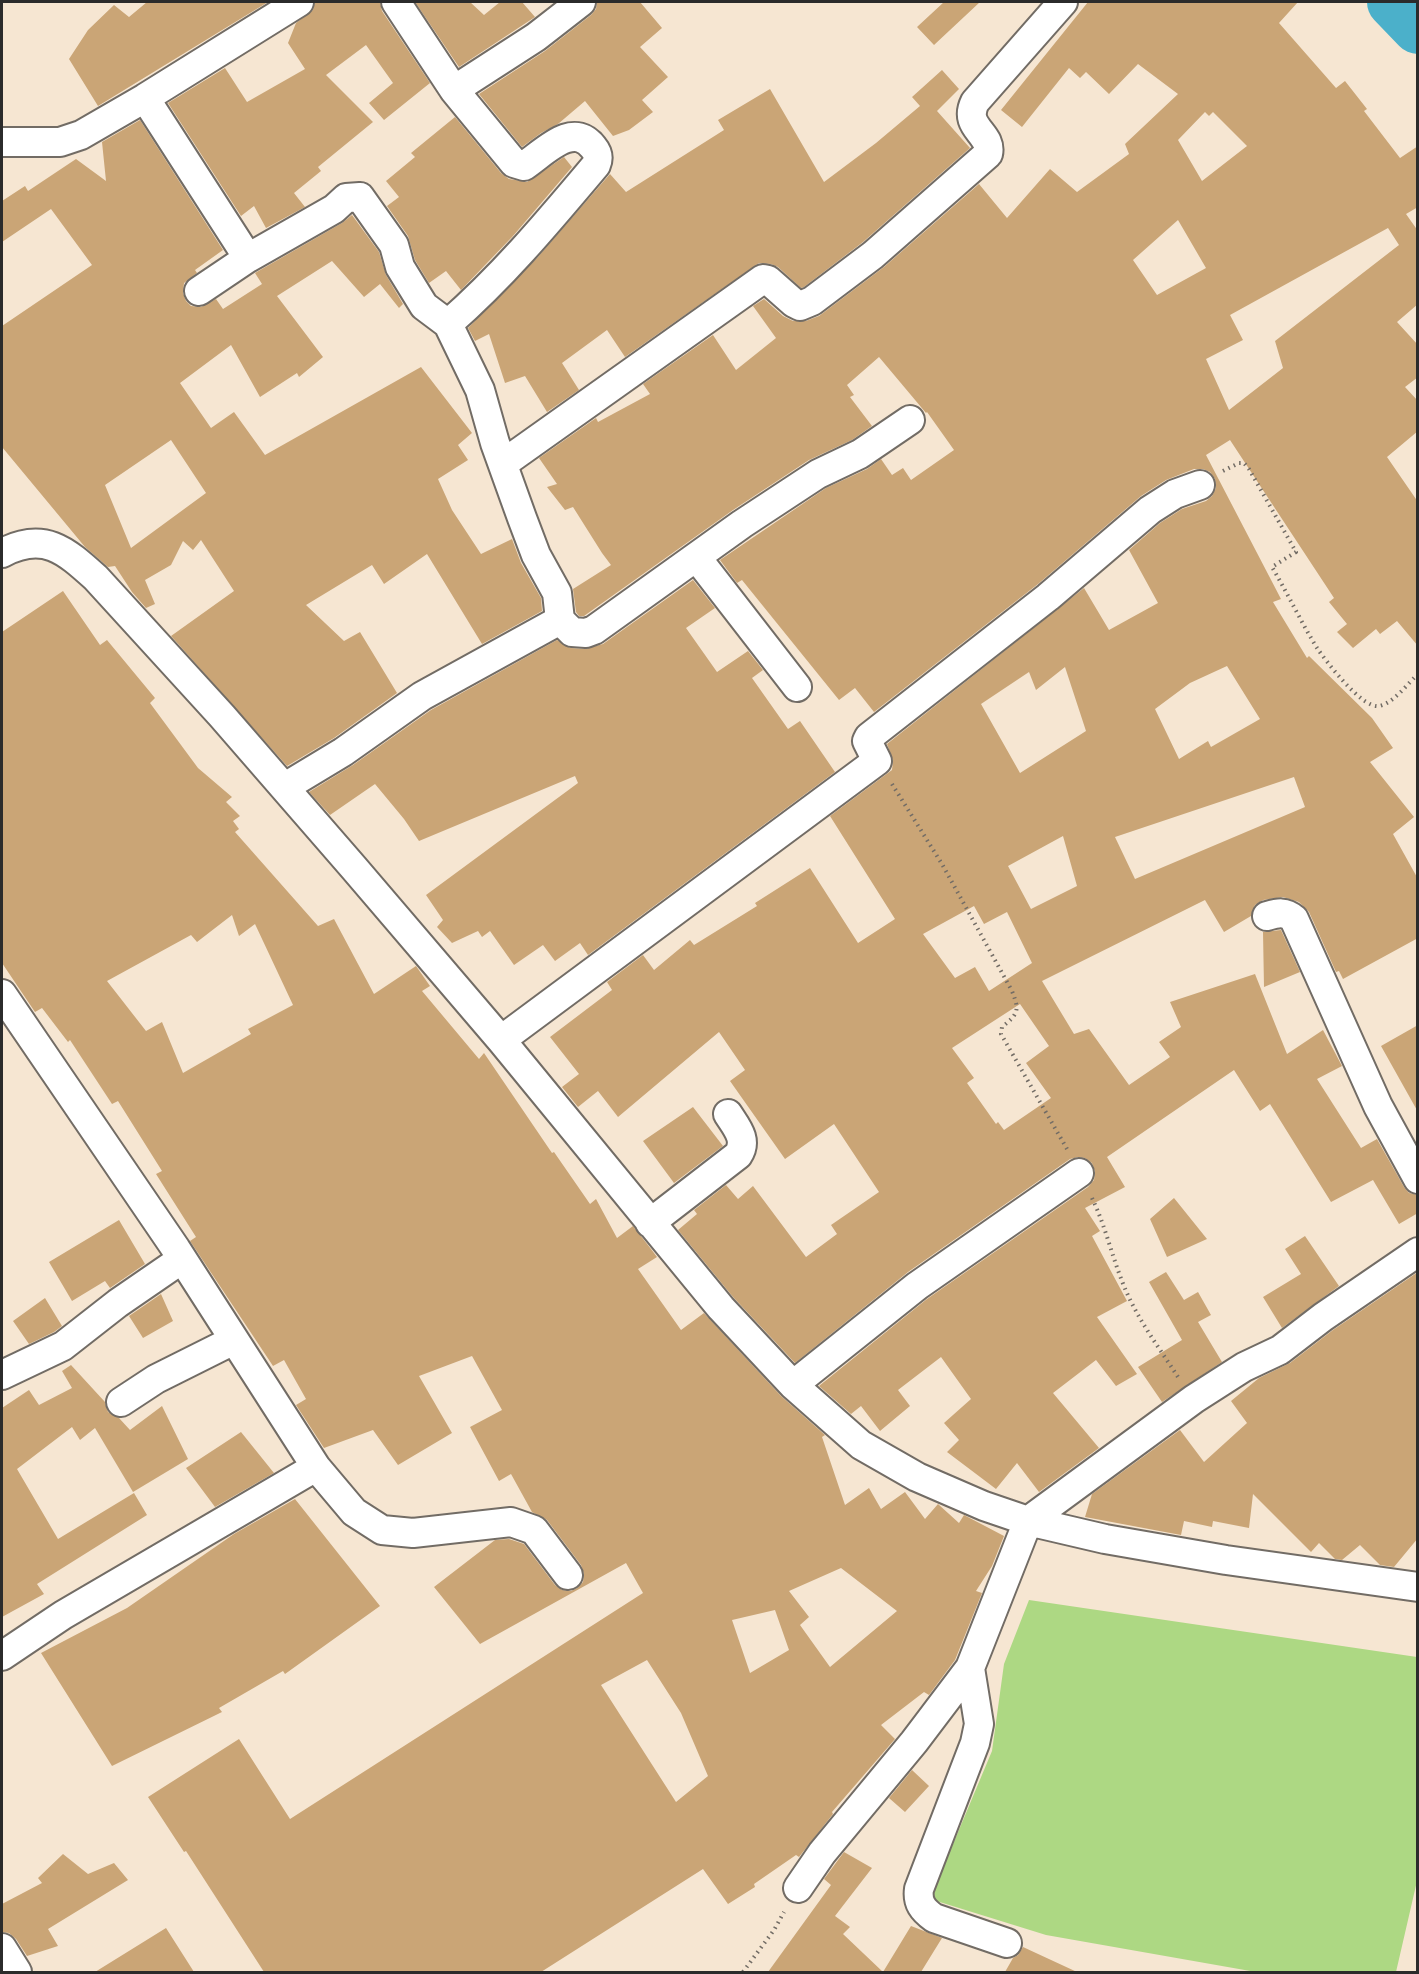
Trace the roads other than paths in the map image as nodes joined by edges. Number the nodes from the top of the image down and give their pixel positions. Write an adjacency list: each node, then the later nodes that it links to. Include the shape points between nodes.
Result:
1 (299, 2): 6 (street)
2 (396, 2): 5 (street)
3 (581, 2): 5 (street, via 536,37)
4 (1063, 2): 12 (street, via 975,102 972,120 987,142 988,154 873,255 800,306 763,279)
5 (454, 90): 10 (street, via 514,163 524,166 574,136 591,144 598,159 516,260)
6 (145, 98): 7 (street, via 81,135 60,142); 8 (street)
7 (2, 142)
8 (248, 258): 9 (street); 10 (street, via 334,209 346,198 360,197 394,245 400,267 424,306)
9 (199, 291)
10 (447, 324): 12 (street, via 480,390)
11 (910, 420): 15 (street, via 860,454 818,474)
12 (504, 463): 16 (street, via 536,555 557,593)
13 (1200, 485): 21 (street, via 1175,494 1150,510 1048,597 869,737 867,741 878,761)
14 (2, 553): 18 (street, via 25,544 43,543 57,546 77,561)
15 (697, 558): 16 (street, via 594,630 572,632); 17 (street)
16 (560, 620): 18 (street, via 422,696)
17 (797, 687)
18 (285, 787): 21 (street)
19 (1267, 916): 24 (street, via 1280,913 1294,919 1378,1106)
20 (2, 994): 27 (street)
21 (501, 1040): 25 (street)
22 (728, 1114): 25 (street, via 743,1141 743,1149)
23 (1079, 1173): 30 (street, via 917,1286)
24 (1418, 1179)
25 (650, 1223): 30 (street, via 721,1308)
26 (1418, 1252): 33 (street, via 1280,1350 1244,1367 1194,1399)
27 (182, 1259): 28 (street); 29 (street, via 63,1346)
28 (234, 1340): 31 (street, via 156,1379); 32 (street)
29 (2, 1375)
30 (793, 1385): 33 (street, via 861,1445 890,1463 984,1506)
31 (121, 1402)
32 (316, 1467): 34 (street, via 354,1512 382,1530 413,1533 511,1522 534,1530); 36 (street, via 63,1615)
33 (1028, 1521): 35 (street, via 1215,1558); 37 (street)
34 (568, 1575)
35 (1418, 1587)
36 (2, 1656)
37 (970, 1668): 38 (street); 39 (street, via 979,1724 975,1743 918,1897 934,1918)
38 (798, 1888)
39 (1006, 1943)
40 (2, 1948): 41 (street)
41 (17, 1972)

